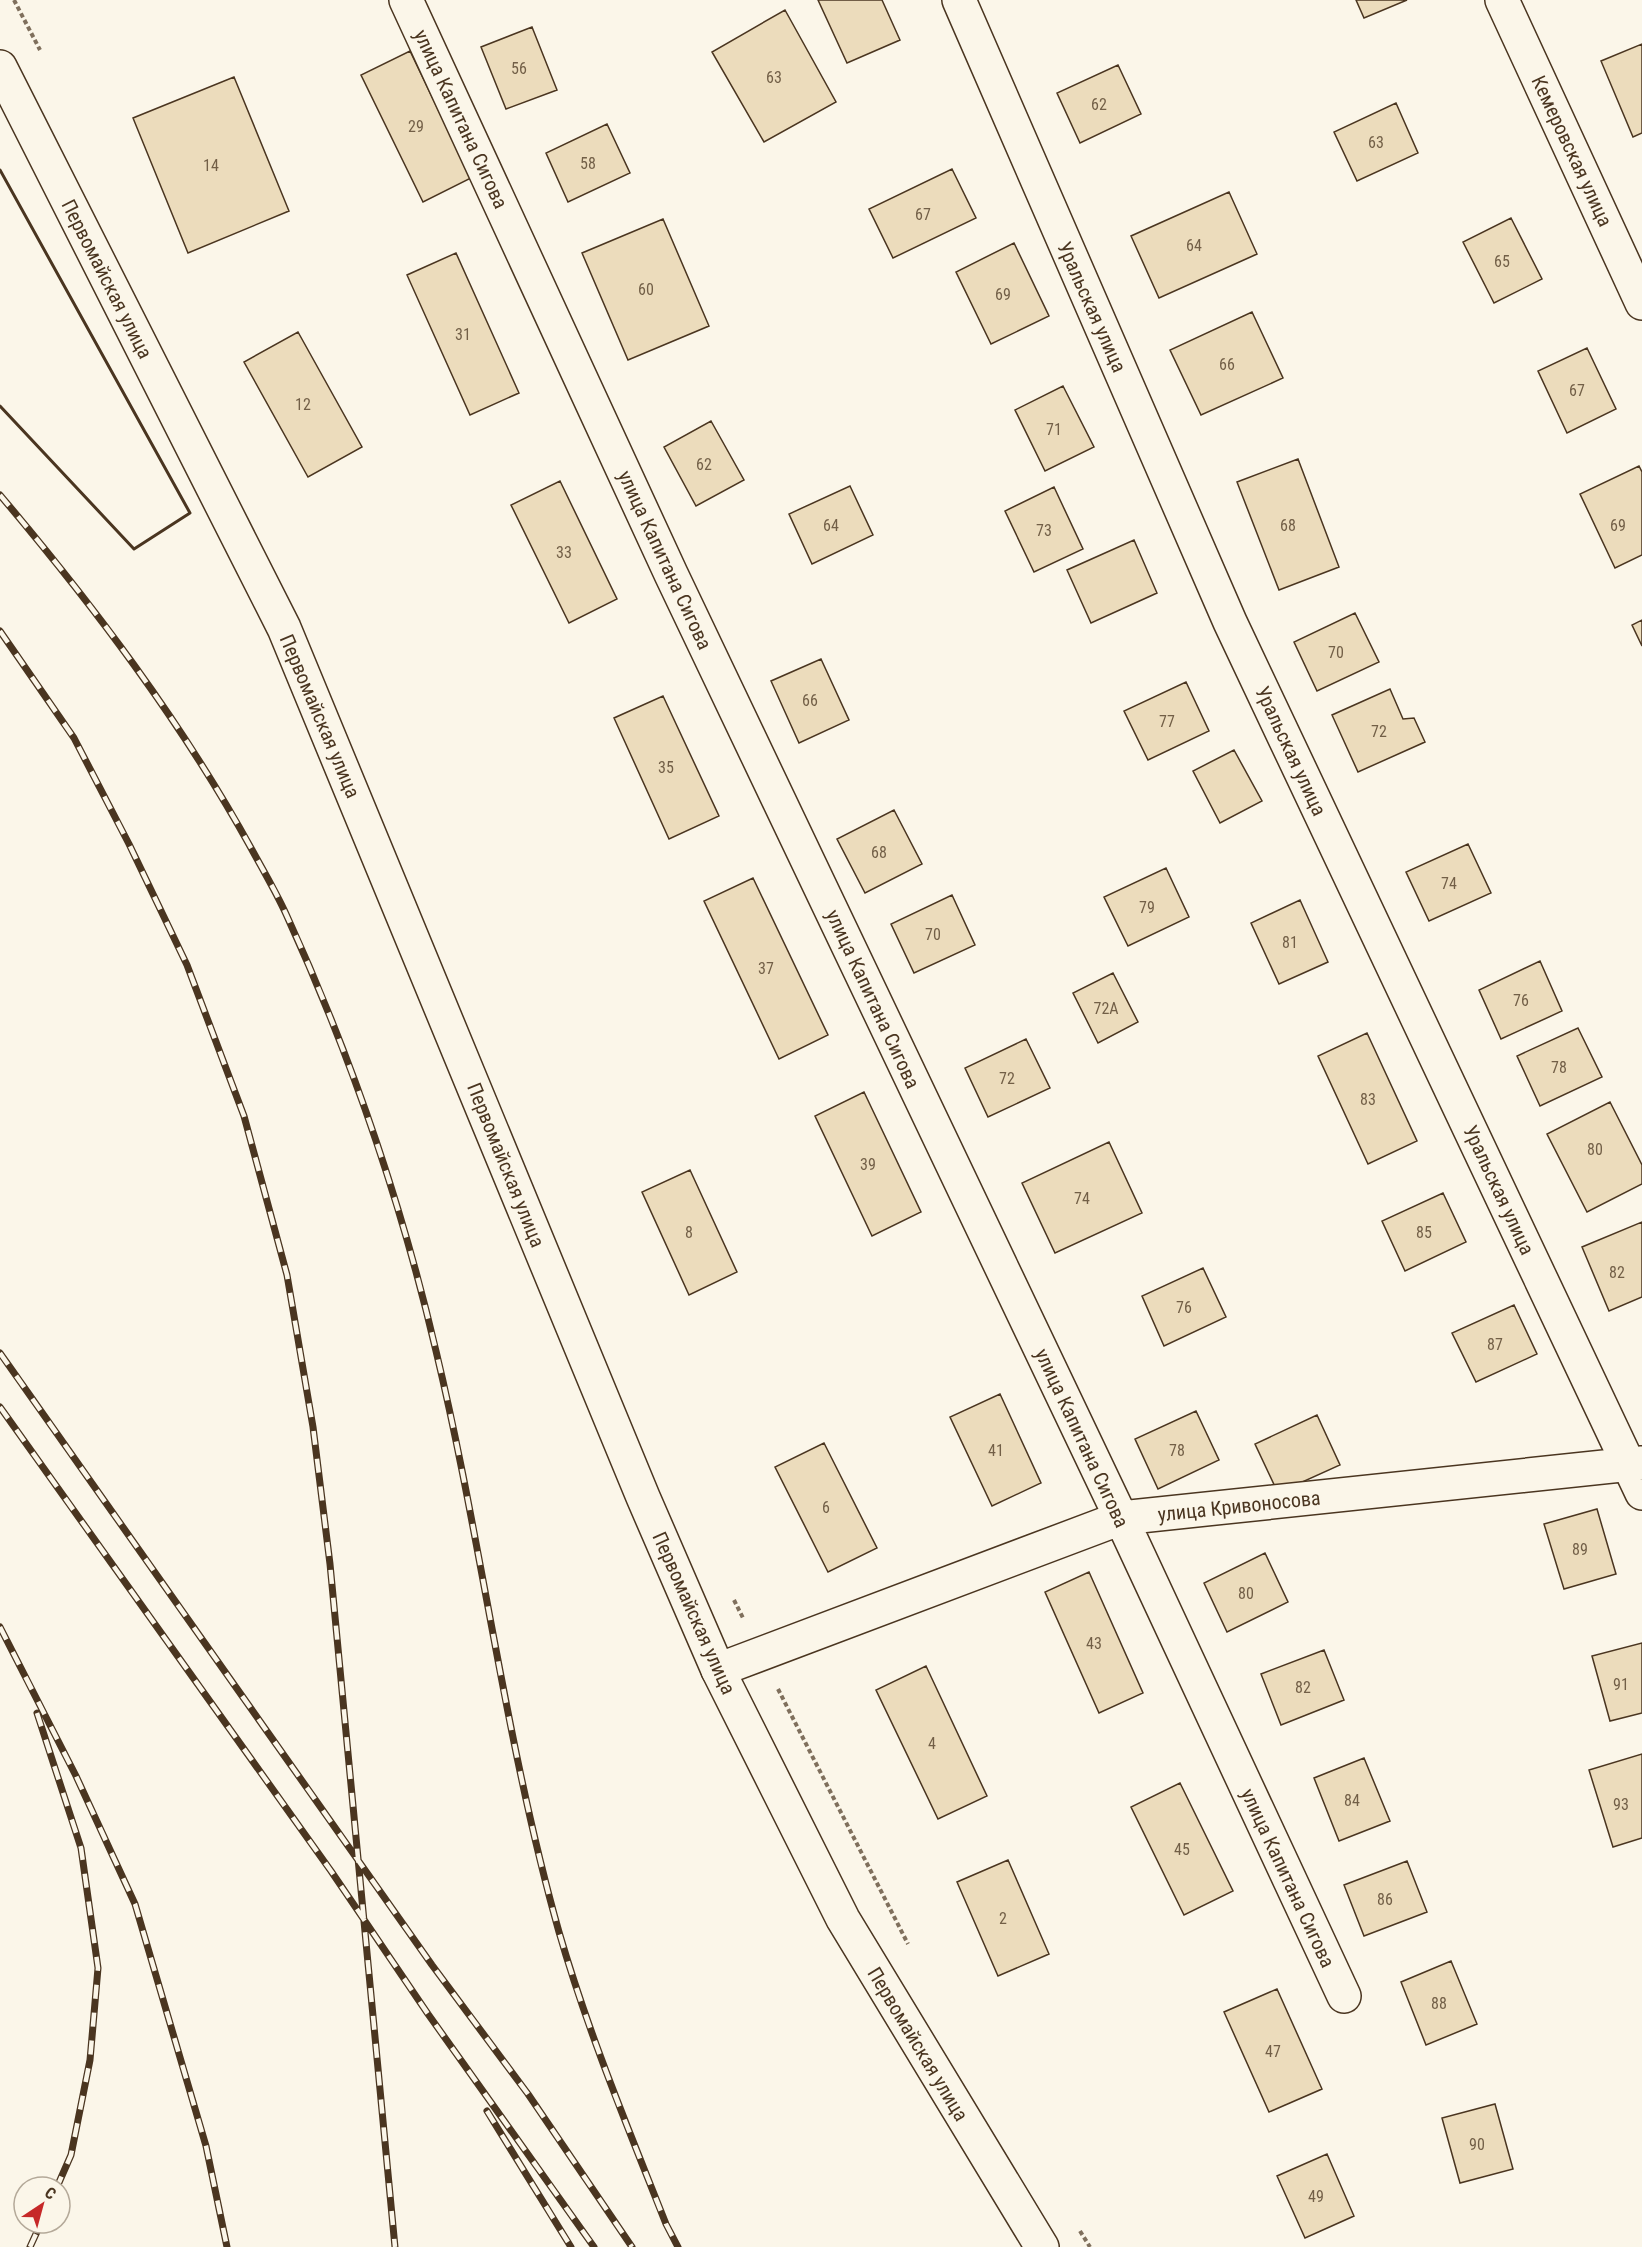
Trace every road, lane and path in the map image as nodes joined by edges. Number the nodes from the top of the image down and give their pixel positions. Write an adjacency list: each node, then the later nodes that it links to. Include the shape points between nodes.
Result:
1 (14, 0): 5 (path)
2 (406, 0): 9 (street, улица Капитана Сигова, via 671,574)
3 (959, 0): 8 (street, Уральская улица, via 1230,622)
4 (1502, 0): 7 (street, Кемеровская улица)
5 (41, 53)
6 (0, 67): 12 (street, Первомайская улица, via 284,628)
7 (1642, 303)
8 (1638, 1473): 9 (street, улица Кривоносова)
9 (1121, 1518): 11 (street, улица Кривоносова); 14 (street, улица Капитана Сигова)
10 (730, 1590): 11 (path)
11 (760, 1654): 12 (street, улица Кривоносова); 13 (path)
12 (718, 1670): 16 (street, Первомайская улица, via 843,1920)
13 (912, 1951)
14 (1344, 1996)
15 (1078, 2227): 17 (path)
16 (1042, 2247)
17 (1090, 2247)

